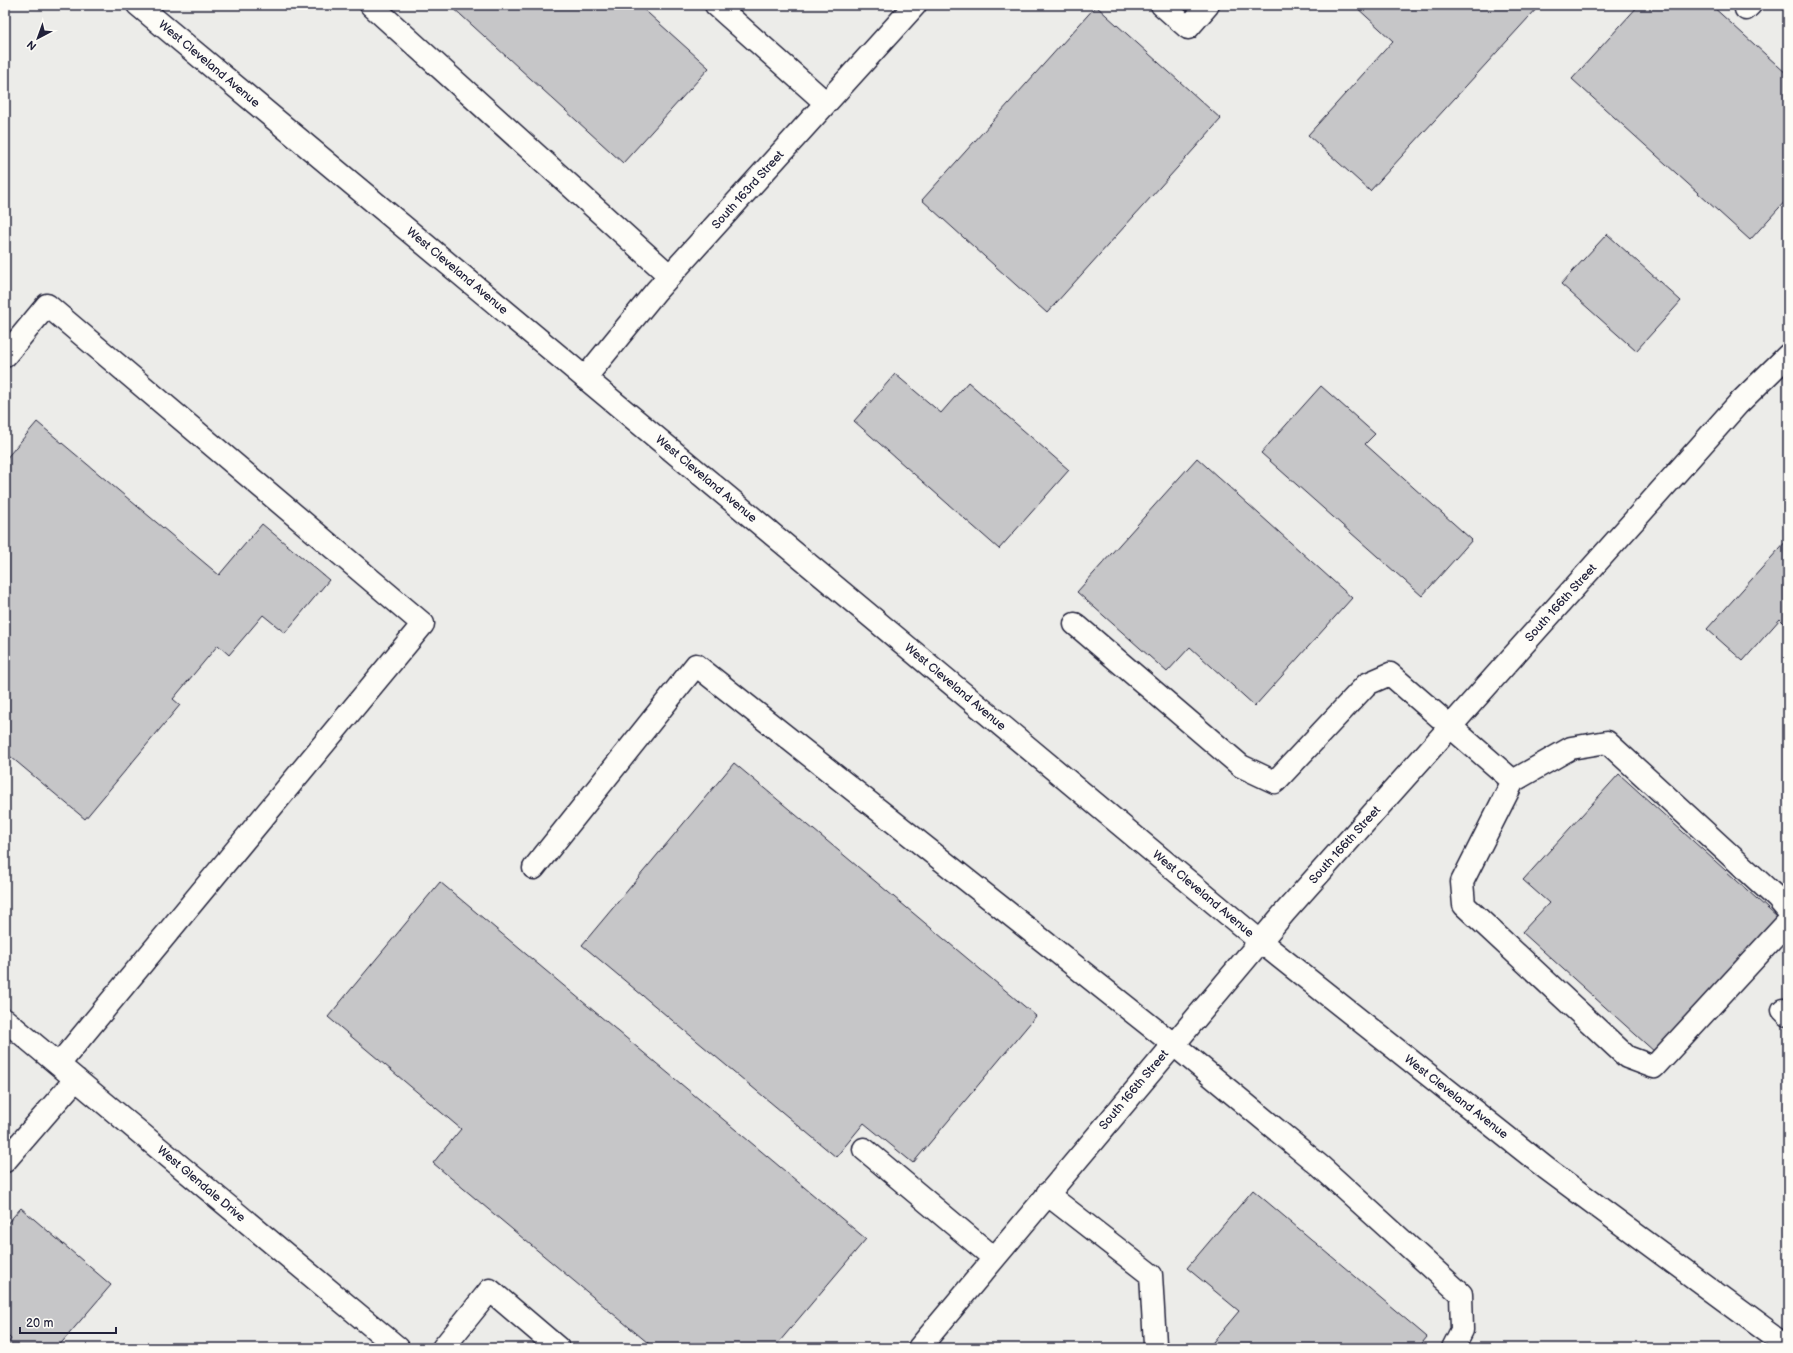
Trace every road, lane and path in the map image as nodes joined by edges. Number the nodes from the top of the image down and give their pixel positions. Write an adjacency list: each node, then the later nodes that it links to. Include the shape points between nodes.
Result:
1 (138, 5): 11 (street, West Cleveland Avenue)
2 (371, 5): 8 (street)
3 (716, 5): 7 (street)
4 (916, 5): 7 (street, South 163rd Street)
5 (1162, 5): 6 (street, via 1188,28)
6 (1208, 5)
7 (826, 103): 8 (street, South 163rd Street)
8 (670, 276): 11 (street, South 163rd Street)
9 (1788, 355): 13 (street, South 166th Street, via 1738,404)
10 (5, 356): 21 (street, via 48,305 423,624)
11 (585, 378): 18 (street, West Cleveland Avenue)
12 (1075, 624): 13 (street, via 1241,766 1275,782 1367,684 1390,674)
13 (1451, 726): 14 (street); 18 (street, South 166th Street)
14 (1513, 781): 16 (street, via 1571,748 1607,742); 17 (street, via 1462,882 1464,905 1627,1057 1654,1067)
15 (534, 868): 20 (street, via 696,665)
16 (1788, 910)
17 (1788, 922)
18 (1261, 942): 20 (street, South 166th Street); 27 (street, West Cleveland Avenue, via 1547,1169)
19 (5, 1020): 21 (street, West Glendale Drive)
20 (1173, 1044): 25 (street, South 166th Street); 33 (street, via 1320,1166 1461,1294 1462,1330)
21 (59, 1064): 22 (street, West Glendale Drive)
22 (76, 1079): 24 (street); 28 (street, West Glendale Drive)
23 (864, 1149): 26 (street)
24 (5, 1161)
25 (1048, 1194): 26 (street, South 166th Street); 32 (street, via 1151,1275)
26 (994, 1258): 31 (street, South 166th Street)
27 (1788, 1347)
28 (398, 1348)
29 (443, 1348): 30 (street, via 490,1290)
30 (558, 1348)
31 (918, 1348)
32 (1157, 1348)
33 (1453, 1348)

